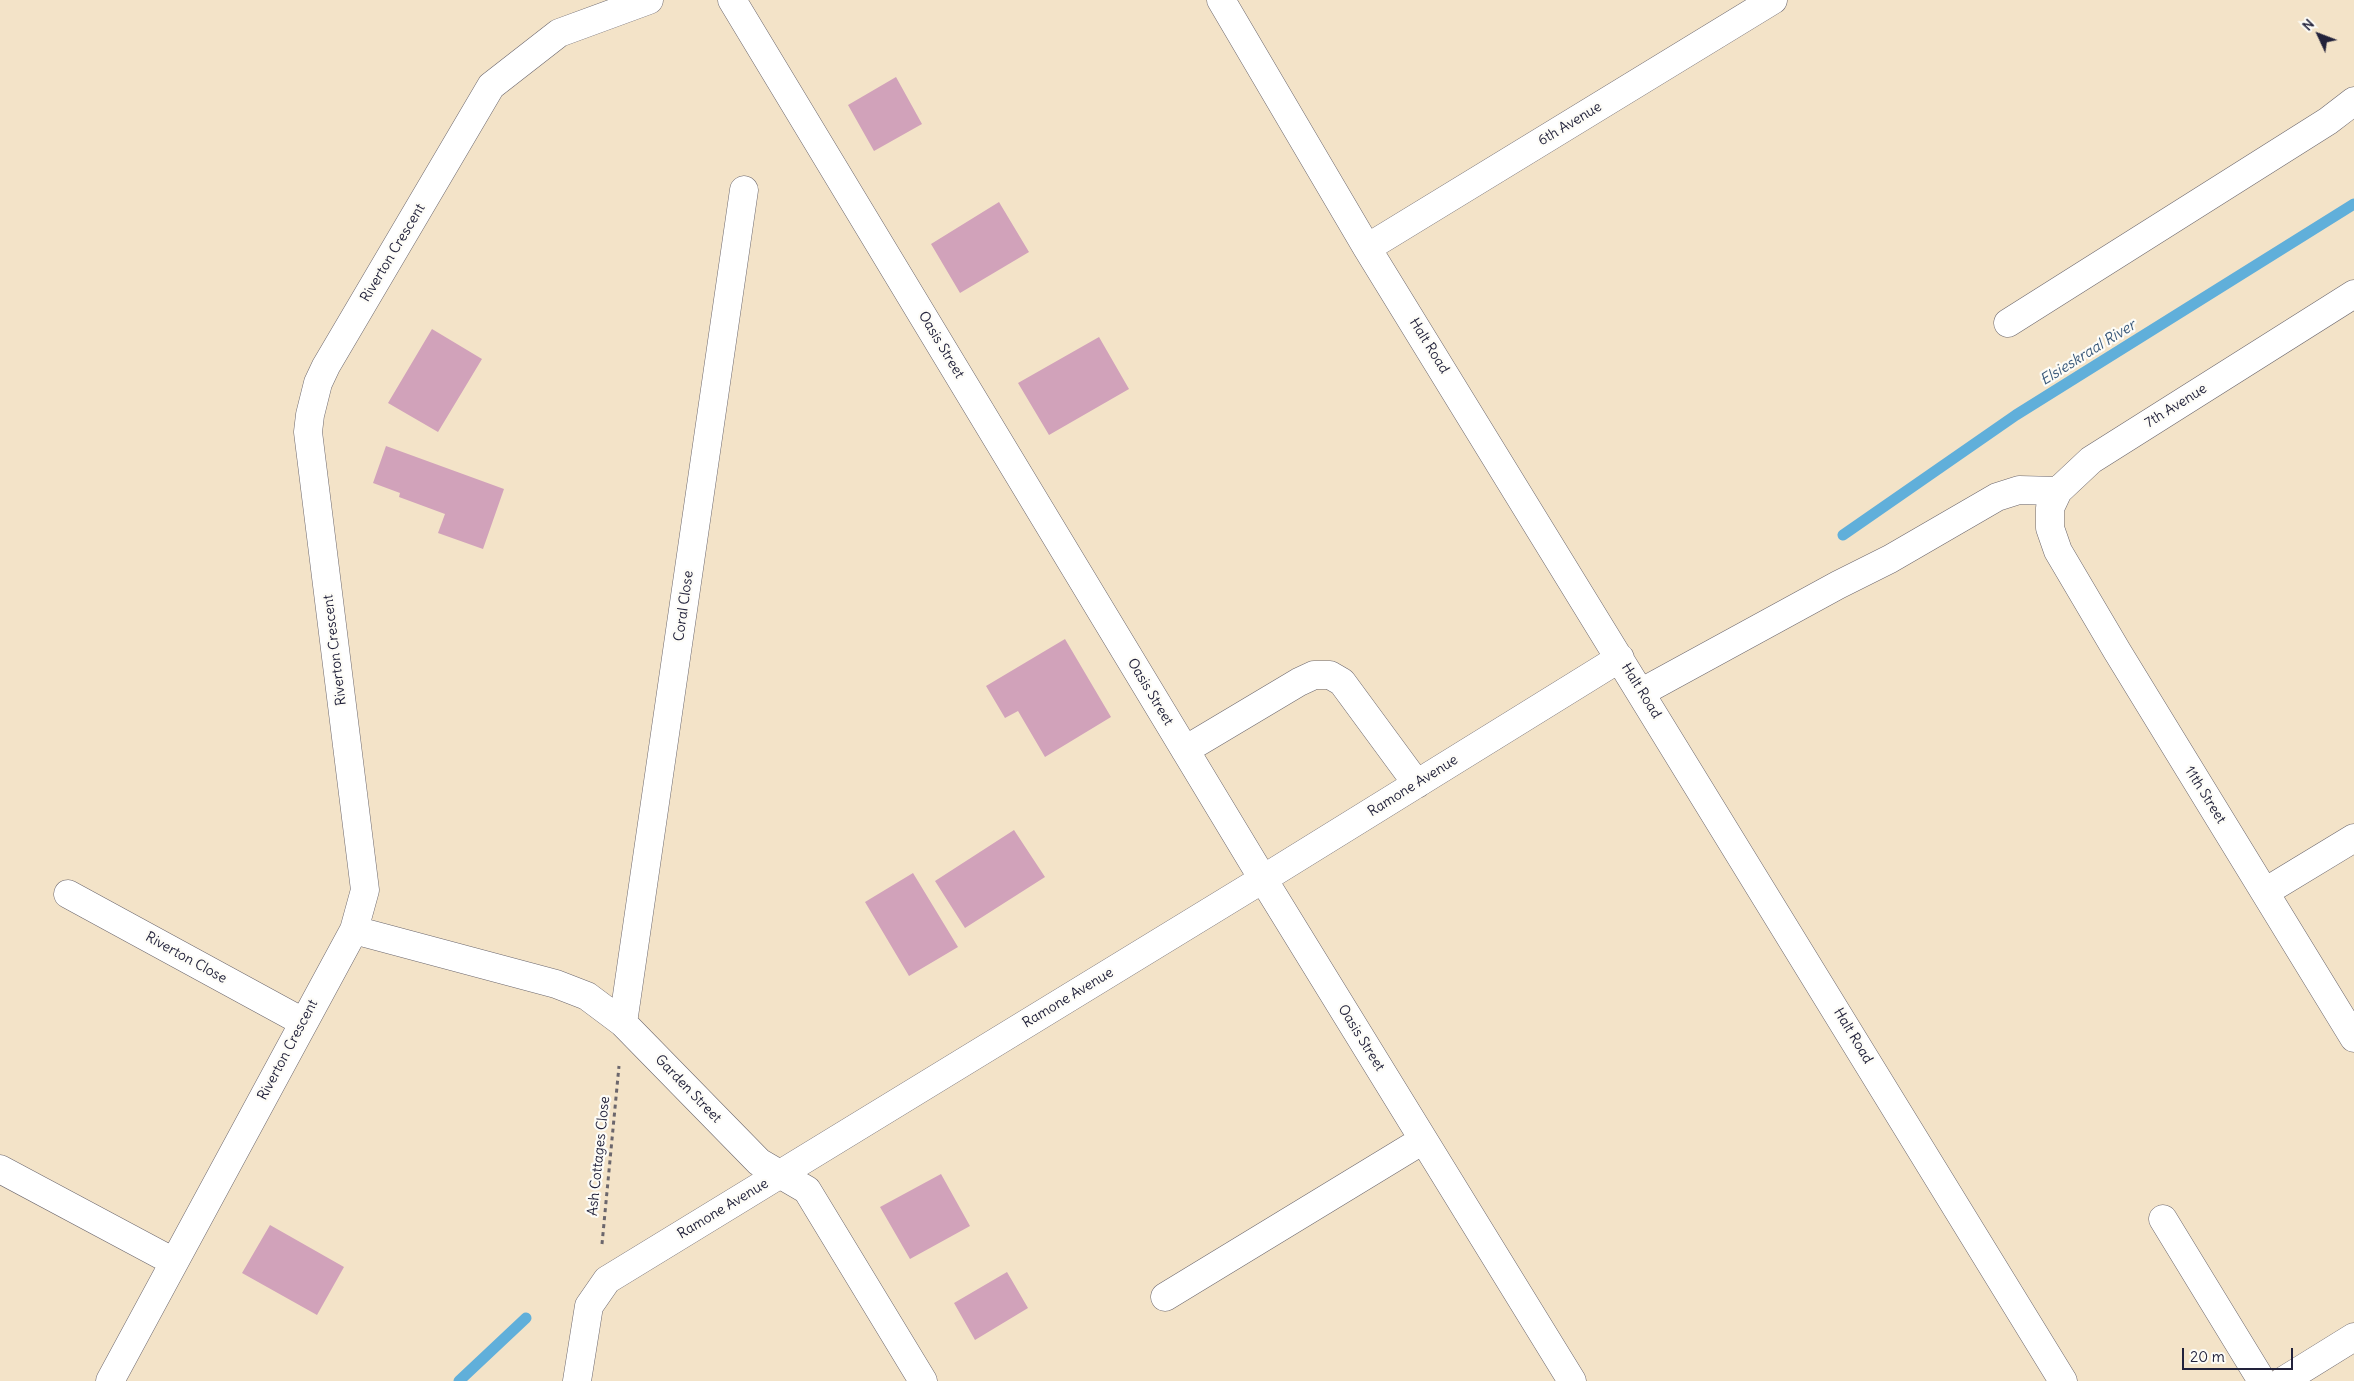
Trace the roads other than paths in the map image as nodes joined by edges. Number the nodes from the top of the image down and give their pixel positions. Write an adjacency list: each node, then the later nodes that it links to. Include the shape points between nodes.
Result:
1 (649, 0): 20 (street, Riverton Crescent, via 559,33 491,86 318,383 308,432 364,890)
2 (732, 0): 14 (street, Oasis Street)
3 (1221, 0): 7 (street, Halt Road)
4 (1773, 0): 7 (street, 6th Avenue)
5 (2354, 101): 9 (street, via 2328,121)
6 (744, 190): 22 (street, Coral Close)
7 (1367, 248): 12 (street, Halt Road)
8 (2354, 294): 10 (street, 7th Avenue, via 2091,460)
9 (2008, 323)
10 (2058, 491): 11 (street, 7th Avenue, via 2050,508 2050,528); 13 (street, via 2019,490 1997,497 1890,560)
11 (2058, 551): 18 (street, 11th Street)
12 (1620, 658): 13 (street, Halt Road); 15 (street, Ramone Avenue)
13 (1642, 692): 35 (street, Halt Road)
14 (1185, 750): 15 (street, via 1299,682 1314,675 1330,675 1347,688); 17 (street, Oasis Street)
15 (1417, 784): 17 (street, Ramone Avenue)
16 (2354, 838): 18 (street)
17 (1263, 879): 24 (street, Oasis Street); 26 (street, Ramone Avenue)
18 (2265, 892): 23 (street, 11th Street)
19 (68, 894): 21 (street, Riverton Close)
20 (354, 930): 21 (street, Riverton Crescent); 22 (street, Garden Street, via 556,984 587,996)
21 (304, 1022): 28 (street, Riverton Crescent)
22 (623, 1023): 26 (street, Garden Street, via 759,1162)
23 (2354, 1038)
24 (1423, 1140): 29 (street); 34 (street, Oasis Street)
25 (0, 1169): 28 (street)
26 (780, 1174): 32 (street, Ramone Avenue, via 607,1280 589,1306); 33 (street, Garden Street, via 807,1190)
27 (2163, 1219): 36 (street)
28 (174, 1262): 31 (street, Riverton Crescent)
29 (1165, 1297)
30 (2354, 1337): 37 (street)
31 (110, 1381)
32 (577, 1381)
33 (924, 1381)
34 (1572, 1381)
35 (2063, 1381)
36 (2262, 1381)
37 (2283, 1381)

